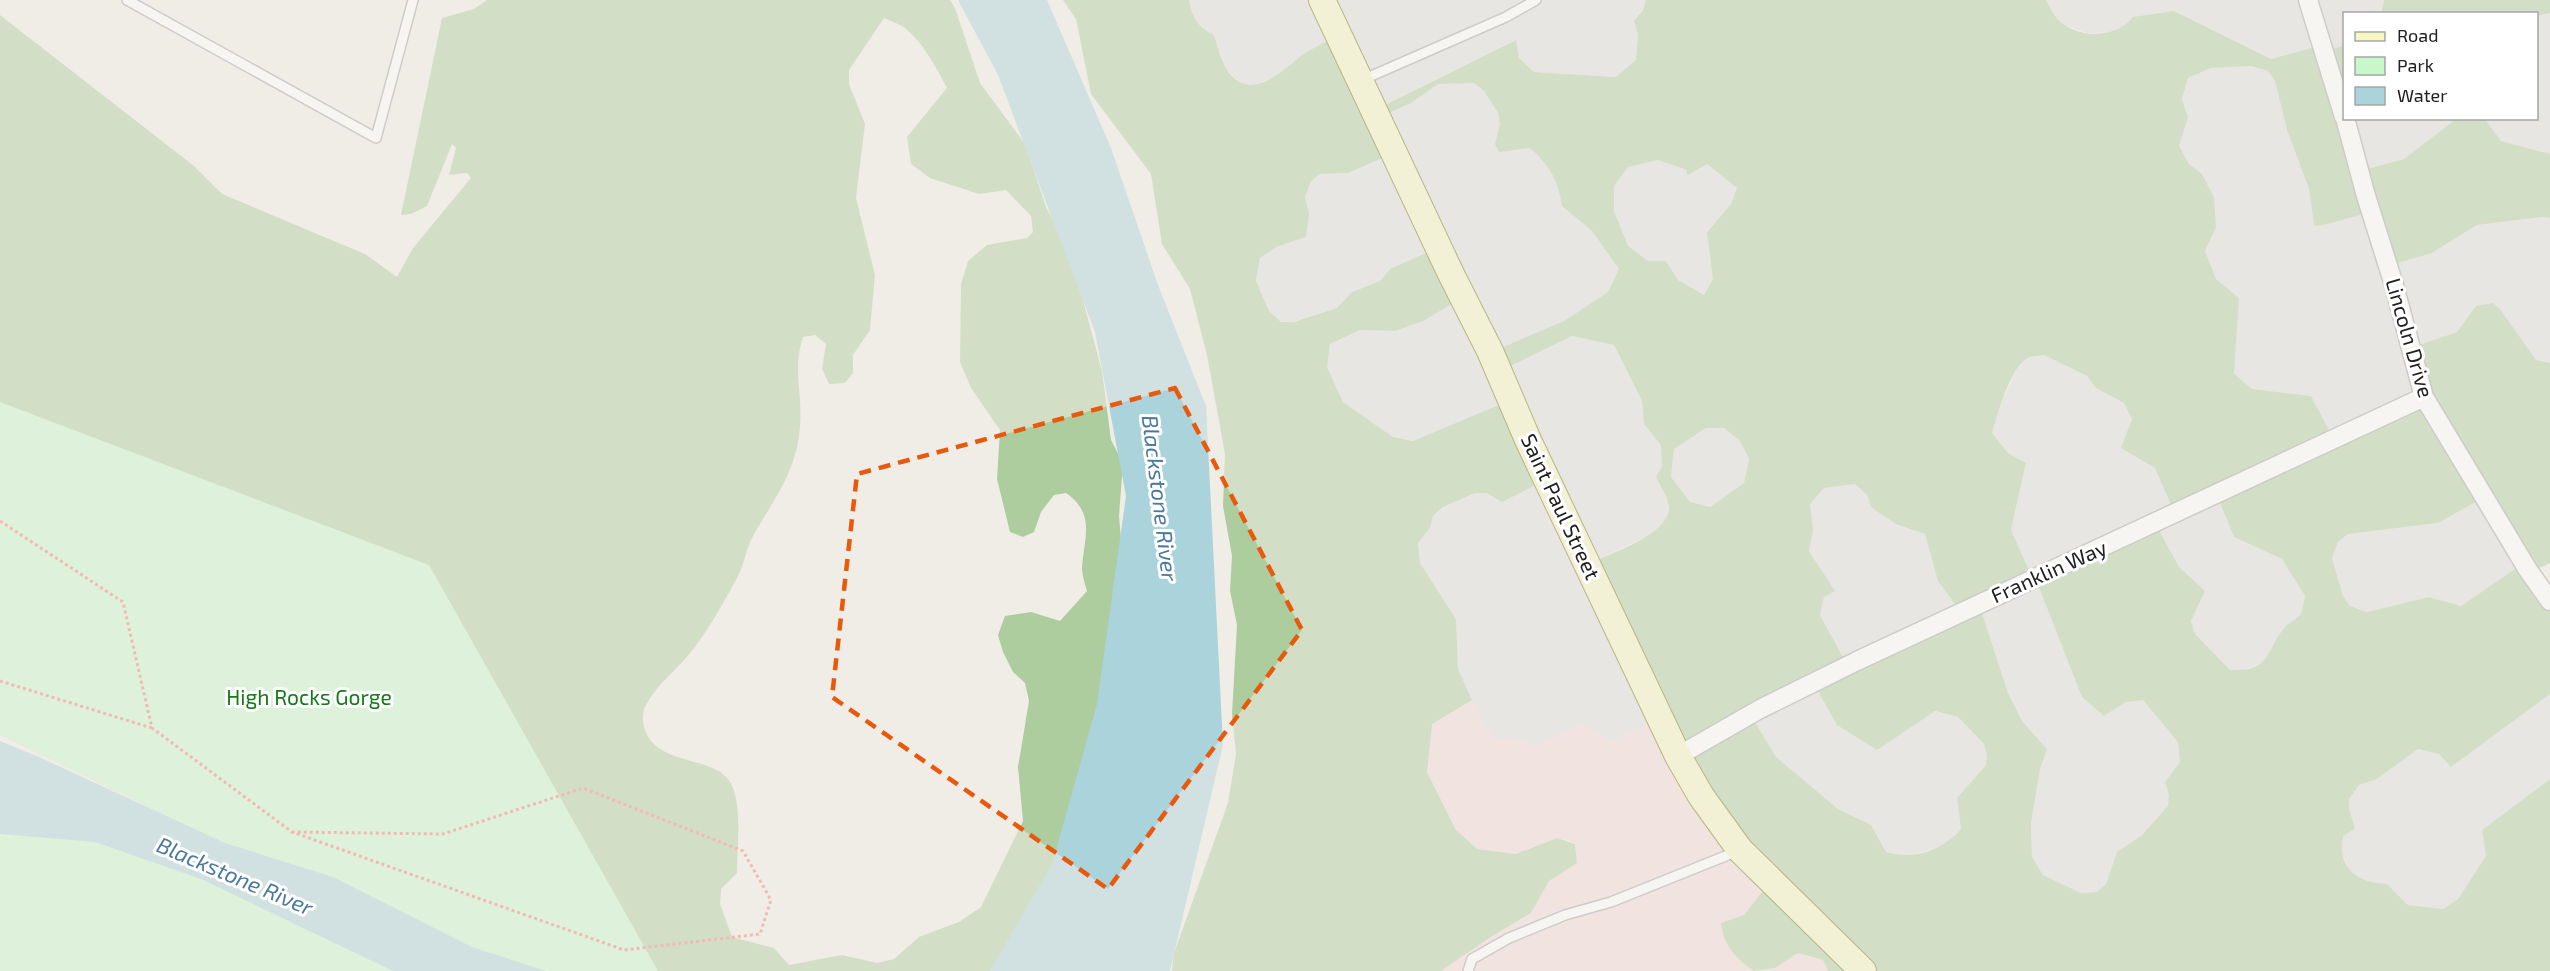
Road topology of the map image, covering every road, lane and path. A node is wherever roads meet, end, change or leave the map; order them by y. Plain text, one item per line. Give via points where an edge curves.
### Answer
1 (127, 0) edge
2 (413, 0) edge
3 (1322, 0) edge
4 (1536, 0) edge
5 (2308, 0) edge
6 (1360, 81) junction
7 (2343, 112) edge
8 (2346, 120) edge
9 (2424, 397) junction
10 (0, 520) edge
11 (2550, 602) edge
12 (0, 681) edge
13 (152, 728) junction
14 (1678, 756) junction
15 (292, 832) junction
16 (1740, 850) junction
17 (1468, 971) edge
18 (1863, 971) edge

1 - 2 lane via 376,138
3 - 6 main road, Saint Paul Street
4 - 6 lane
5 - 7 street, Lincoln Drive
6 - 14 main road, Saint Paul Street
8 - 9 street, Lincoln Drive
9 - 11 street, Lincoln Drive
9 - 14 street, Franklin Way via 1857,661
10 - 13 path via 123,602
12 - 13 path
13 - 15 path
14 - 16 main road, Saint Paul Street
15 - 15 path via 443,834 583,788 743,850 771,900 760,934 624,950
16 - 17 lane via 1509,938 1472,959
16 - 18 main road, Saint Paul Street

